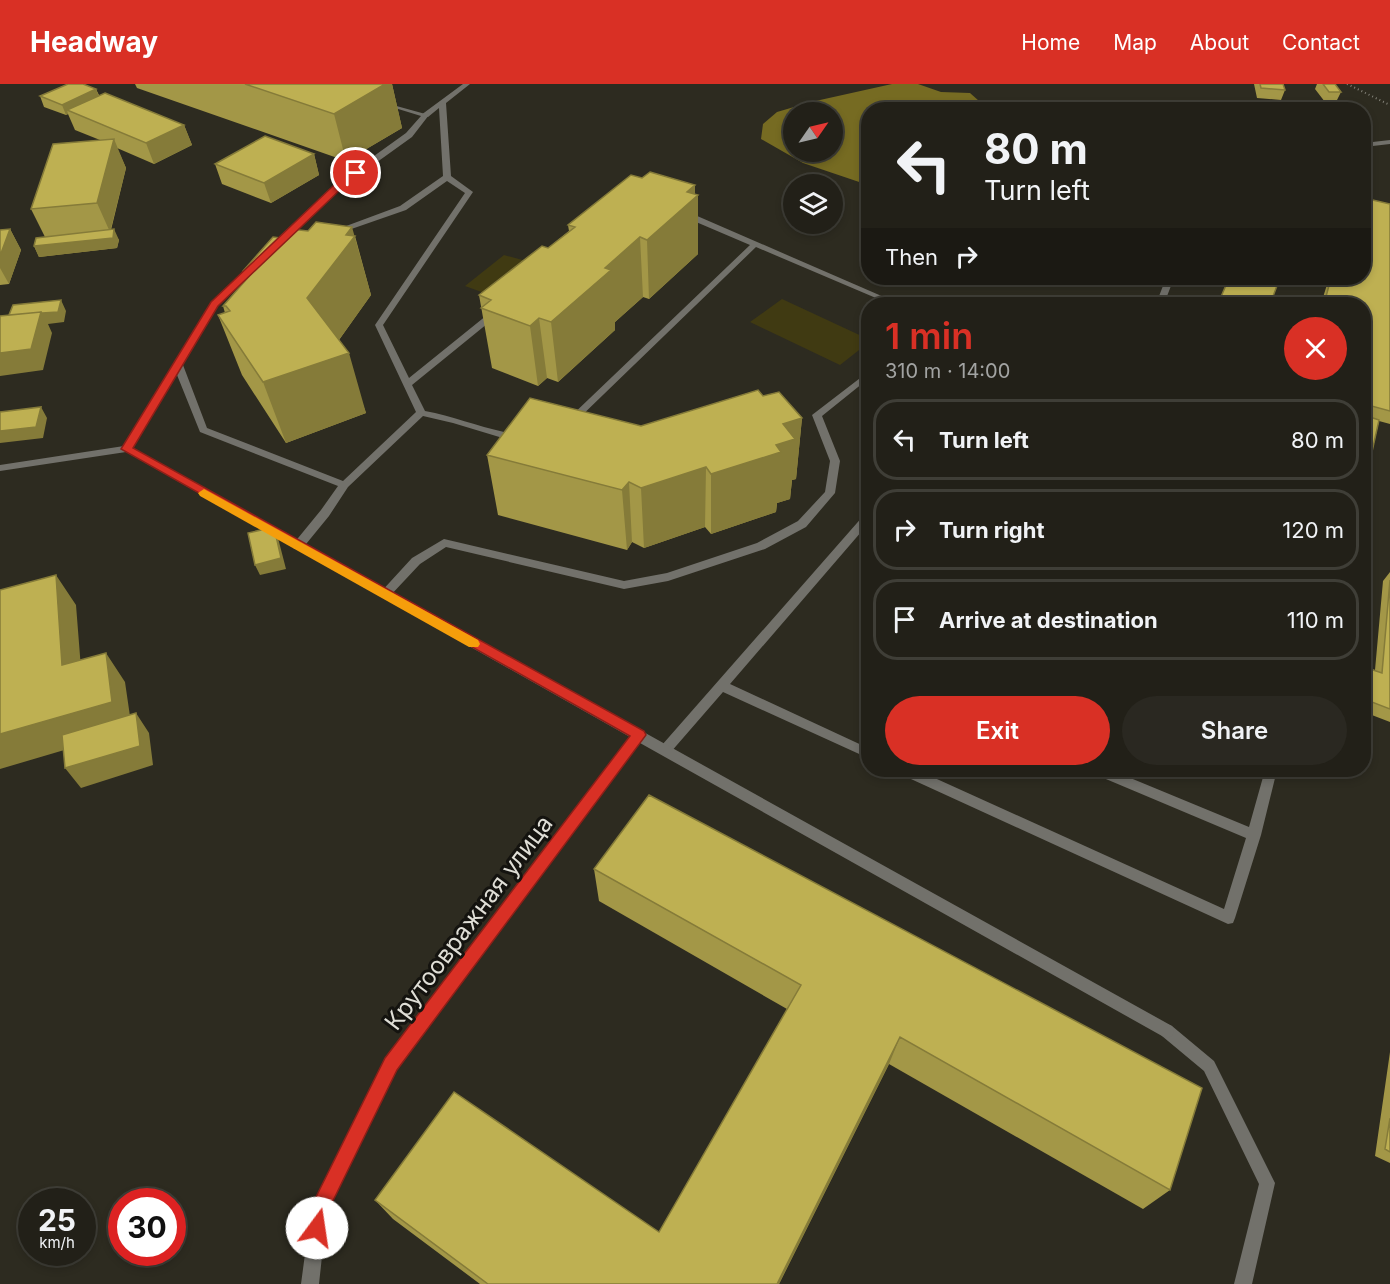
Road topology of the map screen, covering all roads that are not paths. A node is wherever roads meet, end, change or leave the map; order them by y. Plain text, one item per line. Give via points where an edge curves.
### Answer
1 (467, 84) edge
2 (379, 101) dead end
3 (442, 101) junction
4 (425, 115) junction
5 (1390, 142) edge
6 (1371, 144) edge
7 (447, 177) junction
8 (671, 208) edge
9 (329, 234) edge
10 (755, 244) junction
11 (273, 248) edge
12 (265, 256) edge
13 (880, 297) edge
14 (500, 308) edge
15 (178, 365) junction
16 (861, 381) edge
17 (408, 384) junction
18 (421, 413) junction
19 (562, 426) edge
20 (526, 436) edge
21 (127, 449) junction
22 (0, 468) edge
23 (344, 485) junction
24 (861, 526) edge
25 (298, 546) junction
26 (385, 594) junction
27 (722, 686) junction
28 (639, 735) junction
29 (666, 749) junction
30 (861, 750) edge
31 (920, 777) edge
32 (1116, 777) edge
33 (1269, 777) edge
34 (1254, 835) junction
35 (310, 1284) edge
36 (1243, 1284) edge

1 - 3 street
2 - 4 street
3 - 4 street
3 - 7 street
4 - 11 street via 409,135 338,186
5 - 6 street
7 - 9 street via 403,208
7 - 17 street via 469,192 379,325
8 - 10 street
10 - 13 street
10 - 19 street
12 - 15 street via 214,304
14 - 17 street
15 - 21 street
15 - 23 street via 203,430
16 - 26 street via 818,415 835,461 830,493 802,524 761,546 668,577 624,585 444,543 416,561
17 - 18 street
18 - 20 street via 506,436
18 - 23 street
21 - 22 street
21 - 25 street
23 - 25 street
24 - 27 street
25 - 26 street
26 - 28 street
27 - 29 street
27 - 30 street
28 - 29 street
28 - 35 street, Крутоовражная улица via 391,1064 319,1209
29 - 36 street via 1167,1031 1209,1066 1267,1183
31 - 34 street via 1228,918
32 - 34 street
33 - 34 street

